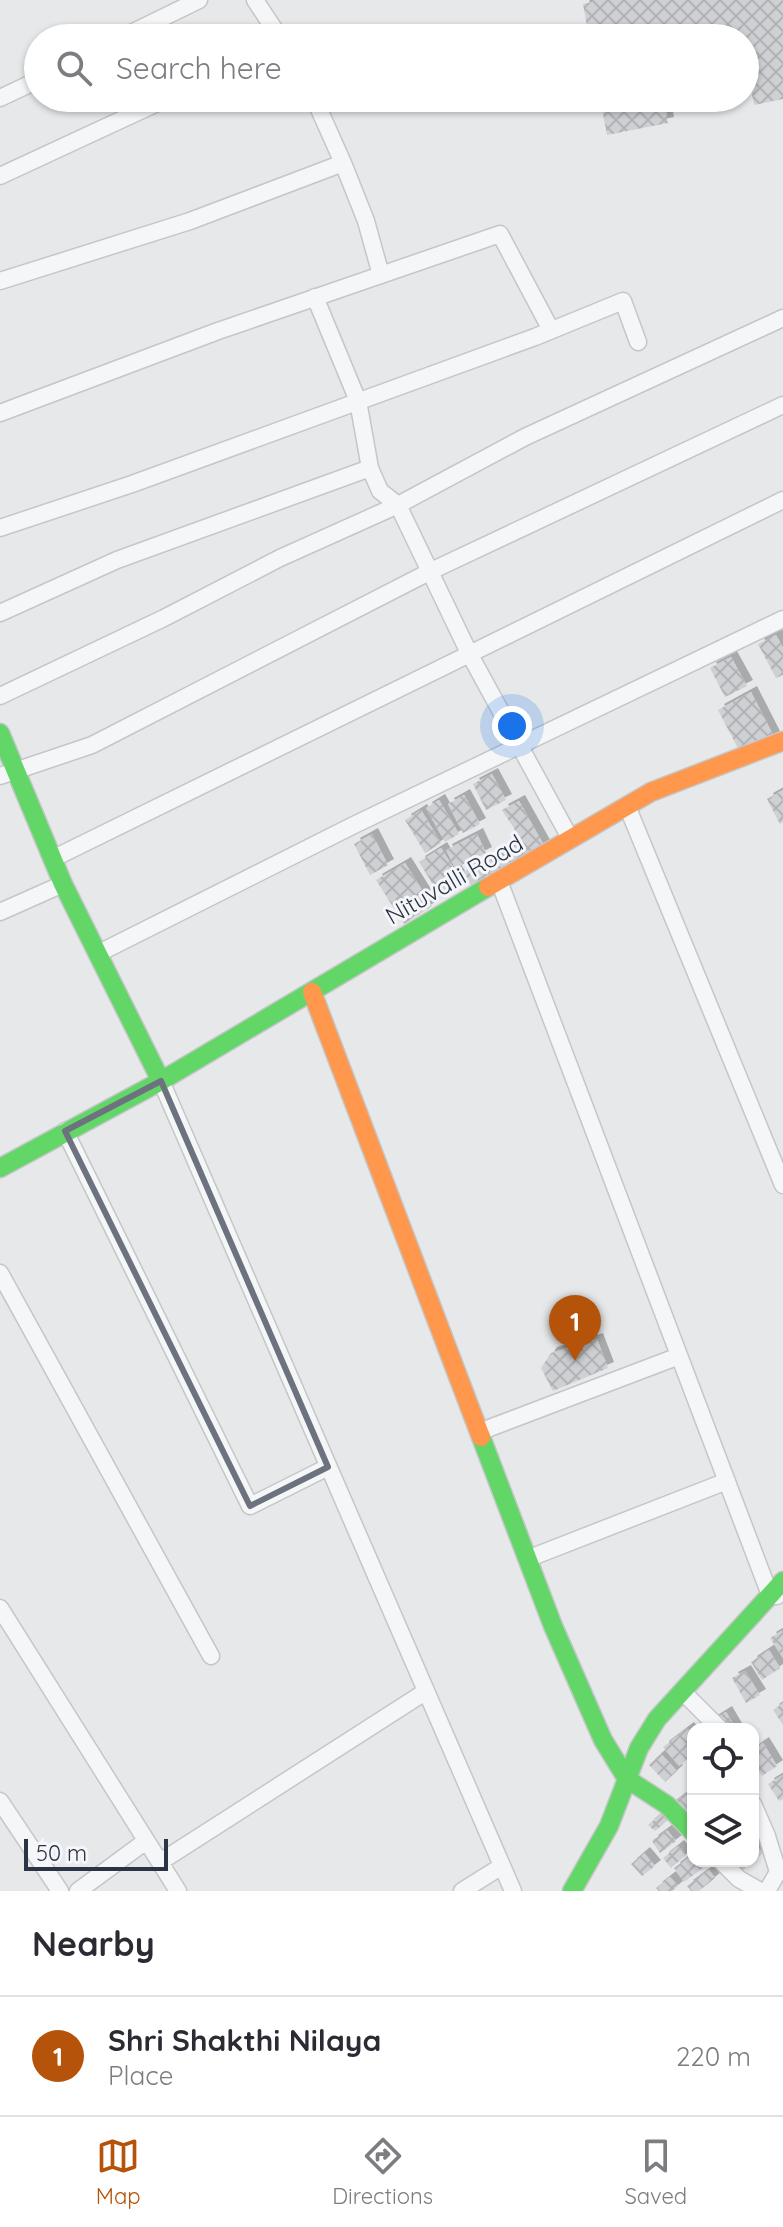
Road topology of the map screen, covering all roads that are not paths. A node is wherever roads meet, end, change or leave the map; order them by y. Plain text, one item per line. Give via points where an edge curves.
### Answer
1 (199, 0) edge
2 (255, 0) edge
3 (150, 24) edge
4 (271, 24) edge
5 (24, 87) edge
6 (0, 98) edge
7 (138, 112) edge
8 (320, 112) edge
9 (343, 163) junction
10 (0, 176) edge
11 (381, 275) junction
12 (0, 281) edge
13 (315, 297) junction
14 (783, 318) edge
15 (551, 330) junction
16 (638, 342) dead end
17 (358, 401) junction
18 (783, 405) edge
19 (0, 413) edge
20 (370, 468) junction
21 (783, 500) edge
22 (398, 505) junction
23 (0, 528) edge
24 (431, 571) junction
25 (0, 613) edge
26 (783, 619) edge
27 (470, 655) junction
28 (0, 696) edge
29 (0, 733) edge
30 (783, 741) edge
31 (520, 745) junction
32 (8, 773) edge
33 (627, 806) junction
34 (570, 838) junction
35 (52, 859) junction
36 (499, 881) junction
37 (63, 884) junction
38 (0, 912) edge
39 (99, 953) junction
40 (312, 992) junction
41 (161, 1081) junction
42 (65, 1131) junction
43 (0, 1168) edge
44 (783, 1185) edge
45 (0, 1273) edge
46 (679, 1356) junction
47 (479, 1432) junction
48 (328, 1467) junction
49 (727, 1481) junction
50 (527, 1559) junction
51 (779, 1591) edge
52 (0, 1608) edge
53 (211, 1656) dead end
54 (682, 1691) junction
55 (425, 1692) junction
56 (714, 1723) edge
57 (627, 1779) junction
58 (0, 1801) edge
59 (759, 1818) edge
60 (687, 1826) edge
61 (146, 1841) junction
62 (160, 1862) junction
63 (502, 1866) junction
64 (727, 1867) edge
65 (60, 1891) edge
66 (78, 1891) edge
67 (178, 1891) edge
68 (462, 1891) edge
69 (513, 1891) edge
70 (572, 1891) edge
71 (760, 1891) edge
72 (767, 1891) edge

1 - 3 street
2 - 4 street
5 - 6 street
7 - 10 street
8 - 9 street
9 - 11 street
9 - 12 street via 190,221
11 - 13 street
11 - 15 street via 500,234
13 - 17 street
13 - 19 street
14 - 22 street via 525,437
15 - 16 street via 623,301
15 - 17 street
17 - 20 street
17 - 23 street
18 - 24 street
20 - 22 street via 380,491
20 - 25 street via 117,560
21 - 27 street
22 - 24 street
22 - 28 street
24 - 27 street
24 - 32 street via 92,745
26 - 31 street
27 - 31 street
27 - 35 street
29 - 32 street
30 - 33 street, Nituvalli Road
31 - 34 street
31 - 39 street
32 - 35 street
33 - 34 street, Nituvalli Road
33 - 44 street
34 - 36 street, Nituvalli Road
35 - 37 street
36 - 40 street, Nituvalli Road
36 - 46 street
37 - 38 street
37 - 39 street
39 - 41 street
40 - 41 street, Nituvalli Road
40 - 47 street
41 - 42 street, Nituvalli Road
41 - 48 street
42 - 43 street, Nituvalli Road
42 - 48 street via 250,1506
45 - 53 street
46 - 47 street
46 - 49 street
47 - 50 street
48 - 55 street
49 - 50 street
49 - 51 street
50 - 57 street via 603,1740
51 - 54 street
52 - 61 street
54 - 56 street
54 - 57 street via 651,1728
55 - 62 street
55 - 63 street
57 - 60 street via 667,1805
57 - 70 street via 609,1826
58 - 65 street
59 - 72 street via 778,1872
61 - 62 street
61 - 66 street
62 - 67 street
63 - 68 street
63 - 69 street
64 - 71 street

